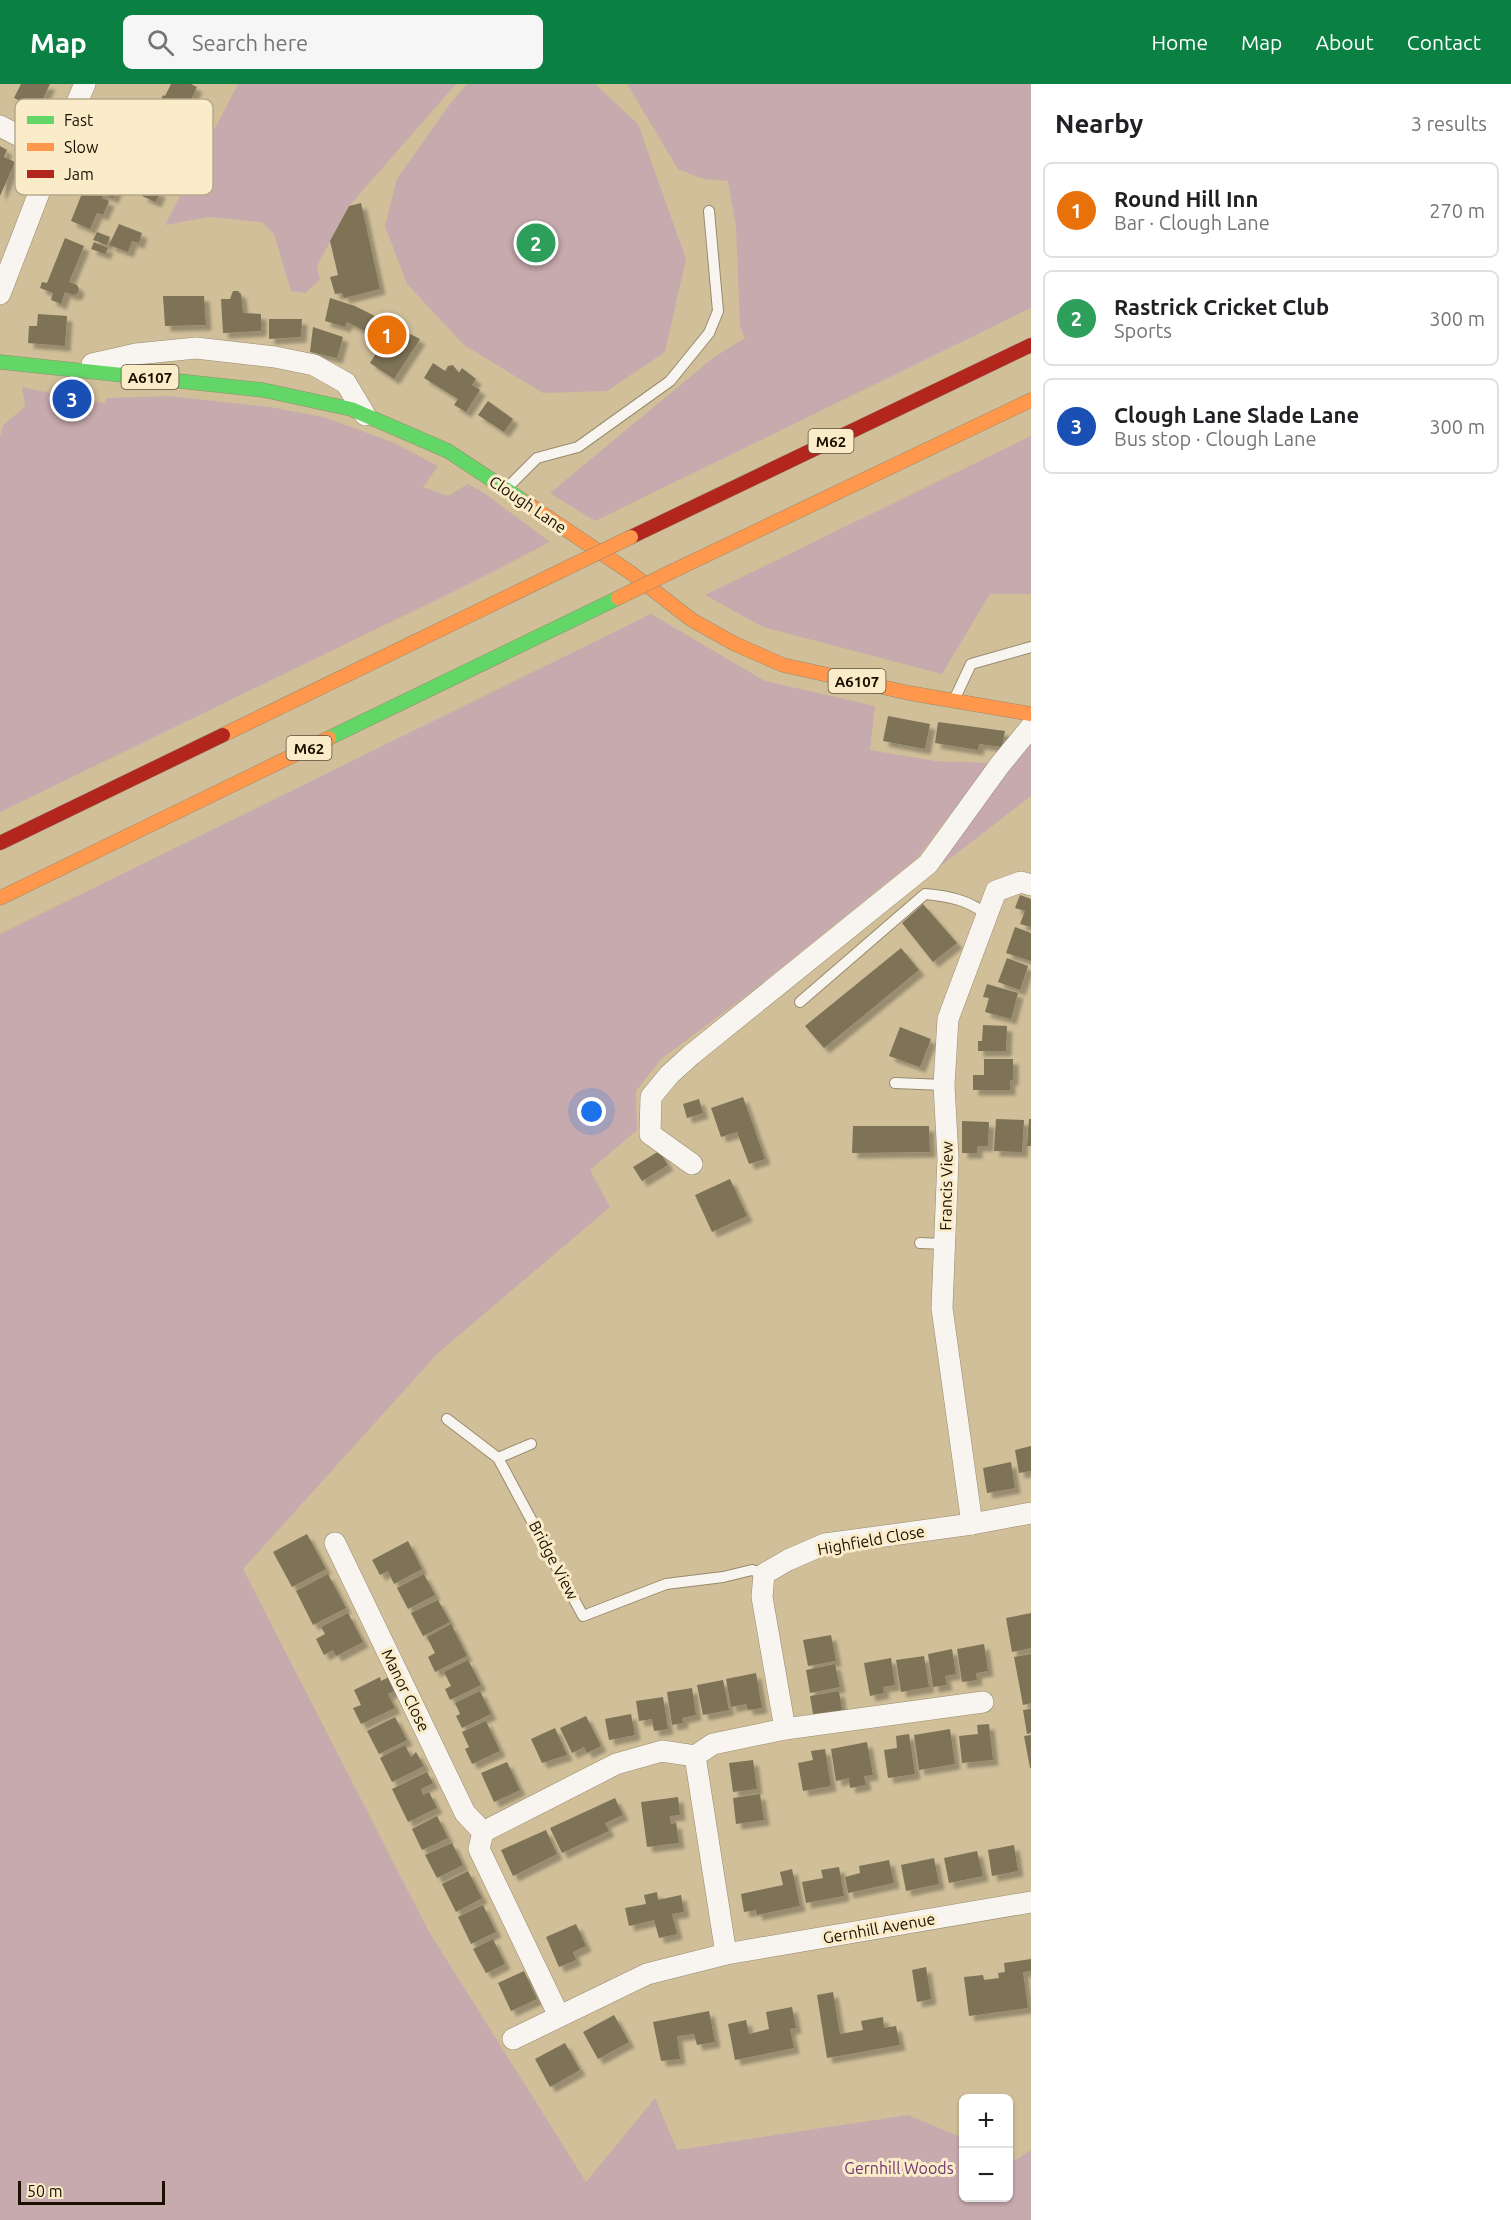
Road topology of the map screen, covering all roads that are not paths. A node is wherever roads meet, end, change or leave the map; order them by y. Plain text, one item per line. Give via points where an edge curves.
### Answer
1 (86, 84) edge
2 (79, 99) edge
3 (0, 126) edge
4 (15, 134) edge
5 (38, 195) edge
6 (709, 211) dead end
7 (0, 294) edge
8 (1031, 345) edge
9 (0, 362) edge
10 (70, 369) junction
11 (1031, 400) edge
12 (365, 415) junction
13 (506, 490) junction
14 (1031, 647) edge
15 (953, 701) junction
16 (1031, 714) edge
17 (1031, 727) edge
18 (0, 843) edge
19 (1031, 885) edge
20 (0, 898) edge
21 (987, 915) junction
22 (800, 1002) dead end
23 (895, 1083) dead end
24 (944, 1085) junction
25 (692, 1164) dead end
26 (920, 1243) dead end
27 (945, 1244) junction
28 (447, 1419) dead end
29 (531, 1444) dead end
30 (498, 1458) junction
31 (1031, 1513) edge
32 (972, 1524) junction
33 (336, 1543) dead end
34 (764, 1574) junction
35 (983, 1702) dead end
36 (785, 1729) junction
37 (695, 1756) junction
38 (483, 1832) junction
39 (1031, 1902) edge
40 (726, 1954) junction
41 (559, 2016) junction
42 (513, 2039) dead end

1 - 2 street
3 - 4 street
5 - 7 street
6 - 13 lane via 718,311 709,333 670,381 578,447 537,458
8 - 18 main road, M62, bridge
9 - 10 main road, Clough Lane / A6107
10 - 12 main road, Clough Lane / A6107 via 263,390
10 - 12 street via 136,354 196,348 275,357 314,365 346,383
11 - 20 main road, M62, bridge
12 - 13 main road, Clough Lane / A6107 via 448,451
13 - 15 main road, Clough Lane / A6107 via 631,573 692,620 735,644 783,665
14 - 15 lane via 971,664
15 - 16 main road, Clough Lane / A6107
17 - 25 street via 928,864 691,1055 651,1097 650,1134
19 - 21 street, Francis View via 1021,882 996,891
21 - 22 lane via 976,906 951,897 925,894
21 - 24 street, Francis View via 948,1019
23 - 24 lane
24 - 27 street, Francis View via 948,1158
26 - 27 lane
27 - 32 street, Francis View via 942,1308
28 - 30 lane, Bridge View
29 - 30 lane
30 - 34 lane, Bridge View via 583,1616 666,1584 752,1570
31 - 32 street, Highfield Close
32 - 34 street, Highfield Close via 825,1544
33 - 38 street, Manor Close via 465,1813
34 - 36 street via 762,1597
35 - 36 street
36 - 37 street via 713,1744
37 - 38 street via 662,1752 616,1764
37 - 40 street
38 - 41 street via 479,1849
39 - 40 street, Gernhill Avenue
40 - 41 street, Gernhill Avenue via 647,1974
41 - 42 street, Gernhill Avenue

